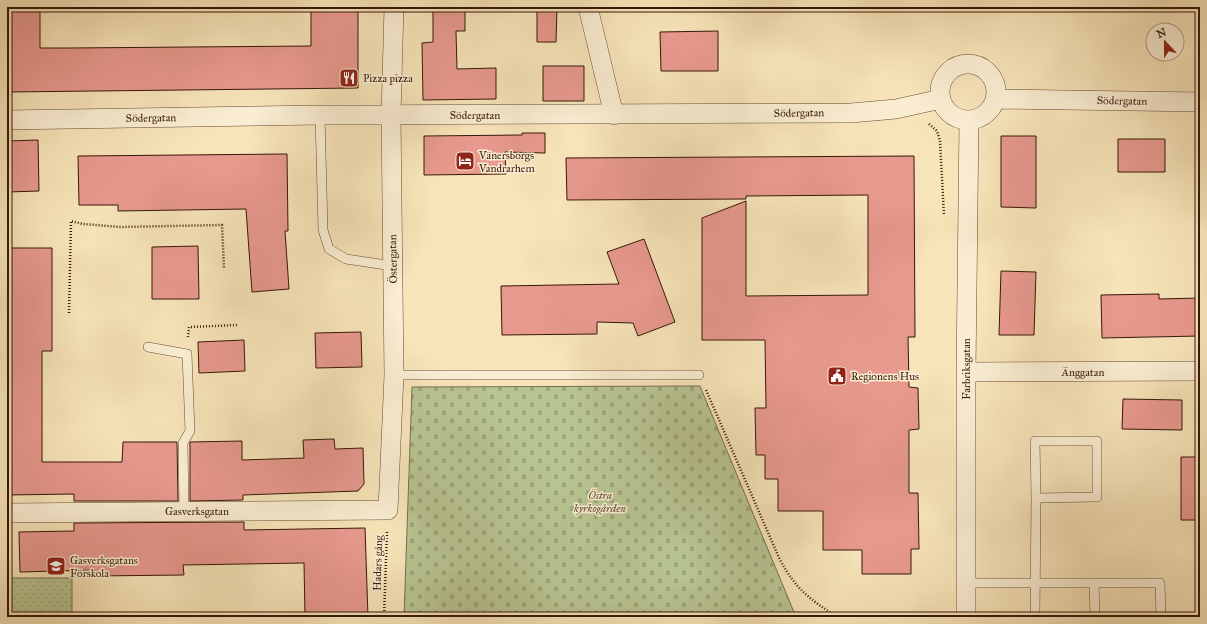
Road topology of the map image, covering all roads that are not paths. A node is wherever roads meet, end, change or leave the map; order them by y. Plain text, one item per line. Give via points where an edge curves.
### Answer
1 (394, 7) edge
2 (588, 7) edge
3 (941, 99) junction
4 (996, 99) junction
5 (1200, 102) edge
6 (320, 115) junction
7 (614, 115) junction
8 (391, 116) junction
9 (7, 120) edge
10 (969, 121) junction
11 (393, 266) junction
12 (148, 347) dead end
13 (1200, 371) edge
14 (966, 372) junction
15 (394, 375) junction
16 (699, 375) road end
17 (1036, 498) junction
18 (388, 510) joint
19 (184, 512) junction
20 (7, 513) edge
21 (1035, 582) junction
22 (965, 583) junction
23 (1094, 583) junction
24 (966, 617) edge
25 (1035, 617) edge
26 (1095, 617) edge
27 (1160, 617) edge

1 - 8 street, Östergatan
2 - 7 street
3 - 4 street via 942,84 946,75 954,68 968,64 981,67 991,75 996,86
3 - 7 street, Södergatan via 896,109 851,113
3 - 10 street via 947,110 956,118
4 - 5 street, Södergatan
4 - 10 street via 986,114
6 - 8 street, Södergatan
6 - 9 street, Södergatan
6 - 11 lane via 323,230 329,249 346,259
7 - 8 street, Södergatan
8 - 11 street, Östergatan
10 - 14 street, Farbriksgatan
11 - 15 street, Östergatan
12 - 19 lane via 187,354 190,431 183,443
13 - 14 street, Änggatan
14 - 22 street, Farbriksgatan
15 - 16 lane
15 - 18 street, Östergatan
17 - 17 lane via 1097,497 1097,441 1035,441
17 - 21 lane
18 - 19 street, Gasverksgatan
19 - 20 street, Gasverksgatan
21 - 22 lane
21 - 23 lane
21 - 25 lane
22 - 24 street, Farbriksgatan
23 - 26 lane
23 - 27 lane via 1160,583

